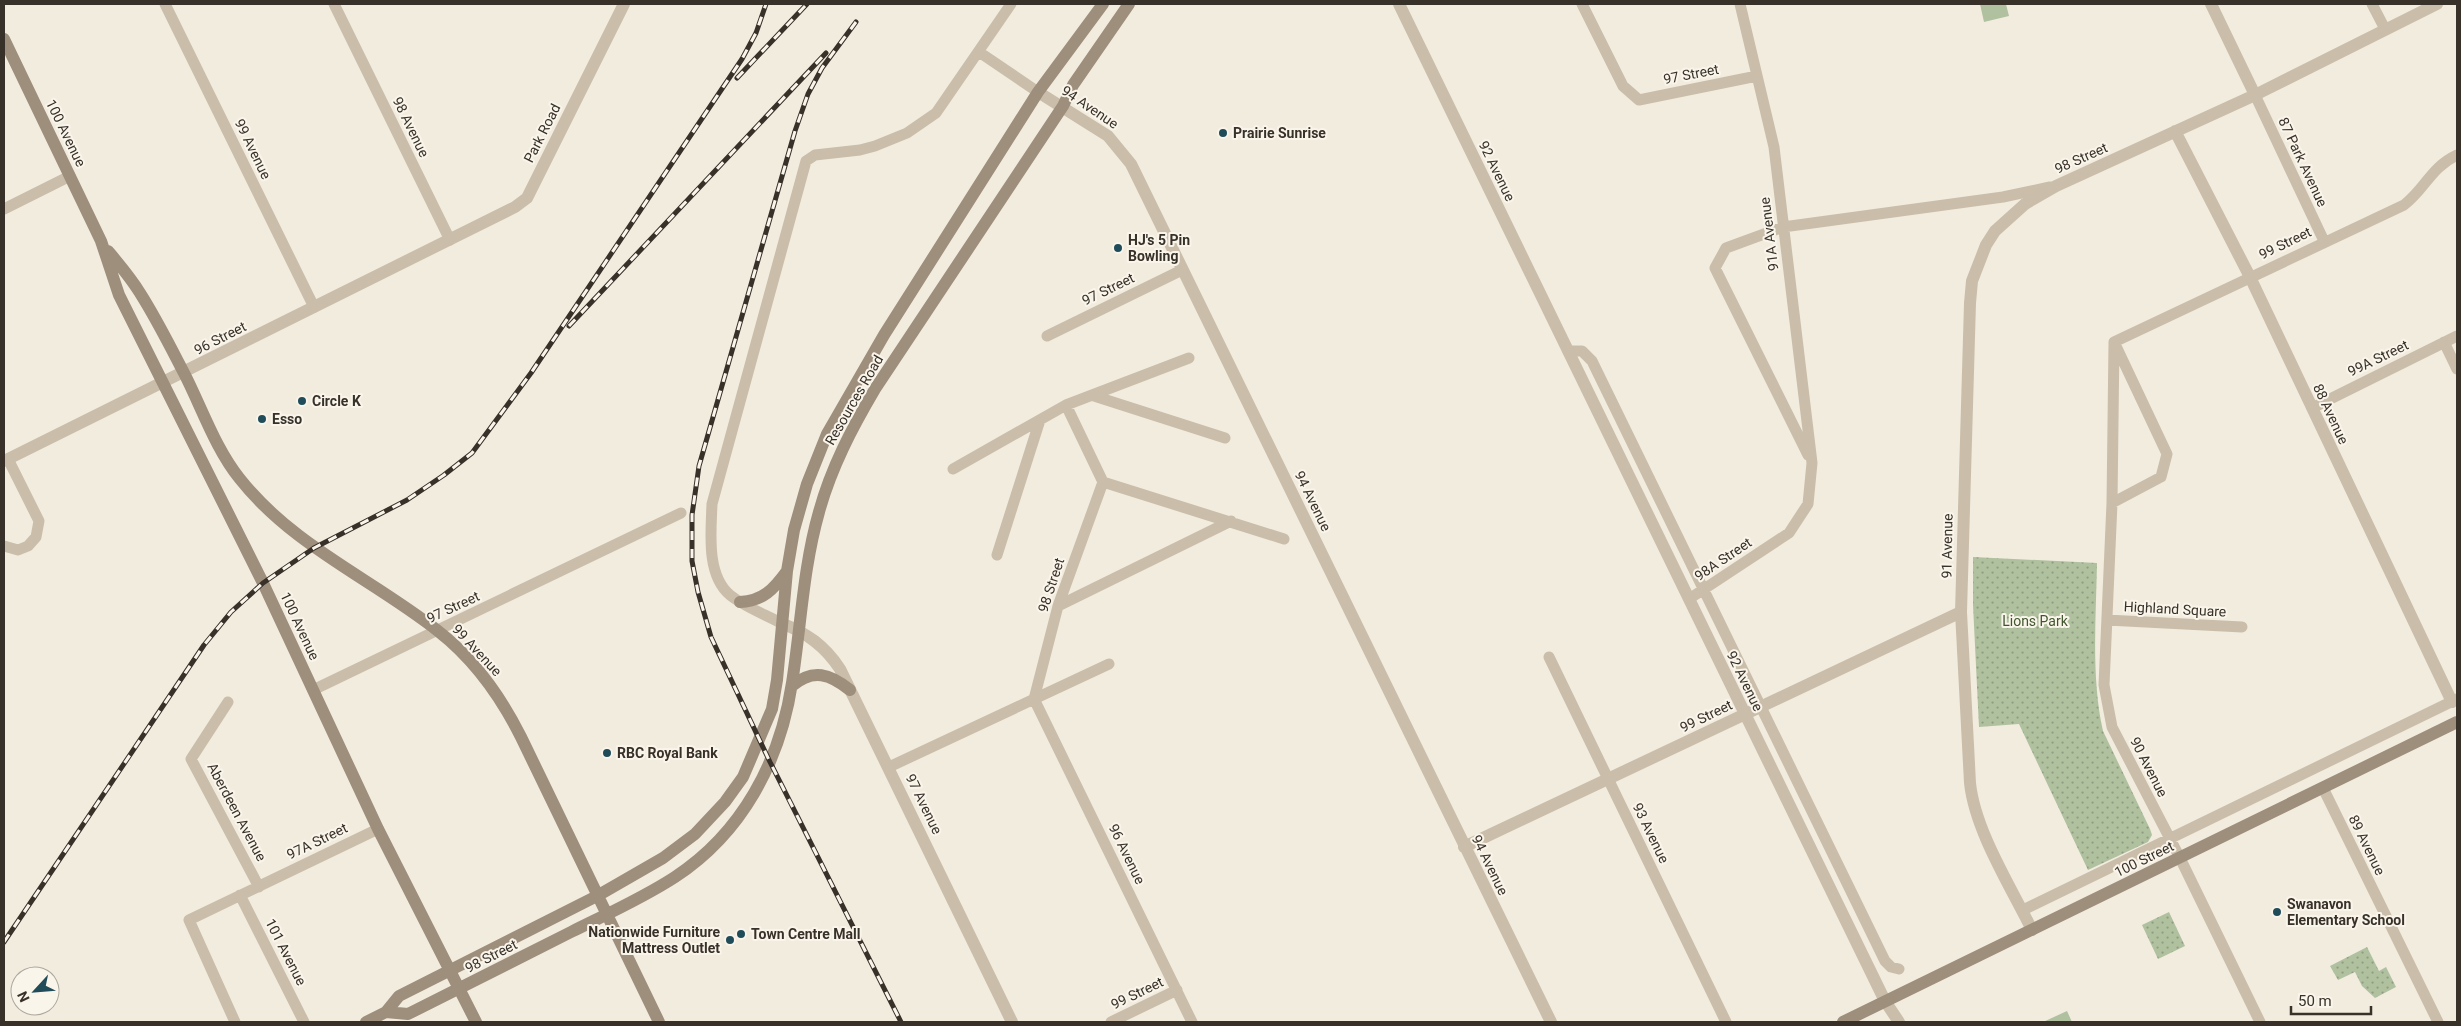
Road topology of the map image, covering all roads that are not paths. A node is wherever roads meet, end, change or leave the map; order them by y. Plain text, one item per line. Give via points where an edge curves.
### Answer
1 (165, 4) edge
2 (334, 4) edge
3 (341, 4) edge
4 (624, 4) edge
5 (1011, 4) edge
6 (1103, 4) edge
7 (1129, 4) edge
8 (1399, 4) edge
9 (1582, 4) edge
10 (1740, 4) edge
11 (2211, 4) edge
12 (2372, 4) edge
13 (2437, 4) edge
14 (346, 27) junction
15 (2385, 29) junction
16 (4, 39) edge
17 (979, 52) junction
18 (1757, 76) junction
19 (1038, 92) junction
20 (2255, 95) junction
21 (1063, 106) junction
22 (2175, 131) junction
23 (2457, 155) edge
24 (70, 176) junction
25 (2056, 186) junction
26 (4, 209) edge
27 (1784, 227) junction
28 (101, 240) junction
29 (450, 240) junction
30 (2324, 241) junction
31 (1182, 270) junction
32 (2250, 277) junction
33 (314, 307) junction
34 (1047, 336) dead end
35 (2457, 336) edge
36 (2114, 342) junction
37 (2444, 342) junction
38 (1568, 351) junction
39 (1189, 358) dead end
40 (2457, 369) edge
41 (184, 373) junction
42 (163, 384) junction
43 (1094, 396) junction
44 (1066, 404) junction
45 (2312, 408) junction
46 (1040, 420) junction
47 (1225, 438) dead end
48 (6, 460) edge
49 (1812, 463) junction
50 (953, 469) dead end
51 (1103, 482) junction
52 (2112, 503) junction
53 (681, 513) dead end
54 (1231, 521) junction
55 (1284, 539) dead end
56 (1773, 543) joint
57 (4, 546) edge
58 (997, 555) dead end
59 (787, 571) junction
60 (1704, 590) junction
61 (1689, 599) junction
62 (740, 602) junction
63 (1058, 606) junction
64 (1961, 612) junction
65 (2106, 620) junction
66 (781, 623) junction
67 (2242, 627) dead end
68 (800, 630) junction
69 (438, 631) junction
70 (1549, 657) dead end
71 (1109, 664) dead end
72 (792, 686) junction
73 (313, 690) junction
74 (850, 690) junction
75 (1034, 700) junction
76 (228, 702) dead end
77 (2456, 704) edge
78 (1761, 707) junction
79 (1745, 714) junction
80 (2457, 722) edge
81 (889, 767) junction
82 (1609, 779) junction
83 (2323, 788) junction
84 (378, 829) junction
85 (2170, 838) junction
86 (1464, 847) junction
87 (2180, 858) junction
88 (259, 887) junction
89 (240, 896) junction
90 (597, 896) junction
91 (2023, 910) junction
92 (606, 914) junction
93 (2032, 930) junction
94 (1899, 969) dead end
95 (450, 970) junction
96 (460, 989) junction
97 (1177, 990) junction
98 (1885, 1001) junction
99 (386, 1012) junction
100 (235, 1022) edge
101 (304, 1022) edge
102 (366, 1022) edge
103 (476, 1022) edge
104 (659, 1022) edge
105 (1012, 1022) edge
106 (1110, 1022) edge
107 (1192, 1022) edge
108 (1551, 1022) edge
109 (1726, 1022) edge
110 (1843, 1022) edge
111 (1899, 1022) edge
112 (2260, 1022) edge
113 (2438, 1022) edge

1 - 33 street, 99 Avenue
2 - 14 street, 98 Avenue
3 - 14 street, 98 Avenue
4 - 29 street, Park Road via 527,198
5 - 17 street
6 - 19 main road, Resources Road
7 - 21 main road, Resources Road
8 - 38 street, 92 Avenue
9 - 18 street, 97 Street via 1623,86 1639,100
10 - 18 street, 91A Avenue
11 - 20 street
12 - 15 street
13 - 15 street, 98 Street
14 - 29 street, 98 Avenue
15 - 20 street, 98 Street
16 - 24 main road, 100 Avenue
17 - 19 street, 94 Avenue
17 - 62 street via 943,106 922,124 875,146 815,155 806,161 712,504 714,566 725,590
18 - 27 street, 91A Avenue via 1774,147
19 - 21 street, 94 Avenue
19 - 59 main road, Resources Road via 837,414 807,484
20 - 22 street, 98 Street
20 - 30 street, 87 Park Avenue
21 - 31 street, 94 Avenue via 1108,136 1121,150 1131,164
21 - 68 main road, Resources Road via 875,389 848,437 819,512 809,557
22 - 25 street, 98 Street
22 - 32 street, 88 Avenue
23 - 30 street, 99 Street via 2436,167 2404,205
24 - 26 street
24 - 28 main road, 100 Avenue
25 - 27 street, 98 Street via 2003,197
25 - 64 street, 91 Avenue via 2026,204 1995,231 1976,264 1972,281
27 - 49 street, 91A Avenue
27 - 49 street, 98 Street via 1726,248 1715,268
28 - 41 main road, 100 Avenue via 140,292
28 - 42 main road, 100 Avenue via 119,295
29 - 33 street, 96 Street
30 - 32 street, 99 Street
31 - 34 street, 97 Street
31 - 86 street, 94 Avenue
32 - 36 street, 99 Street
32 - 45 street, 88 Avenue
33 - 41 street, 96 Street
35 - 37 street, 99A Street
36 - 52 street, 90 Avenue
36 - 52 street via 2167,454 2161,477
37 - 40 street
37 - 45 street, 99A Street
38 - 60 street, 92 Avenue via 1582,351 1592,361
38 - 61 street, 92 Avenue
39 - 43 street
41 - 42 street, 96 Street
41 - 69 main road, 99 Avenue via 220,448 240,479 263,505 314,548
42 - 48 street, 96 Street
42 - 73 main road, 100 Avenue
43 - 44 street
43 - 47 street
44 - 46 street
44 - 51 street
45 - 77 street, 88 Avenue
46 - 50 street
46 - 58 street
48 - 57 street via 39,521 38,530 28,546 18,550
49 - 56 street, 91A Avenue via 1808,504 1789,532
51 - 54 street
51 - 63 street, 98 Street
52 - 65 street, 90 Avenue
53 - 69 street, 97 Street
54 - 55 street
54 - 63 street
56 - 60 street, 98A Street
59 - 62 main road via 775,588 763,597
59 - 66 main road, Resources Road
60 - 61 street, 98A Street
60 - 78 street, 92 Avenue
61 - 79 street, 92 Avenue
62 - 66 street
63 - 75 street, 98 Street
64 - 78 street, 99 Street
64 - 91 street, 91 Avenue via 1971,794 1983,830
65 - 67 street, Highland Square
65 - 85 street, 90 Avenue via 2104,685 2112,727
66 - 68 street, 97 Avenue
66 - 90 main road, Resources Road via 772,709 743,776 725,802 695,834 663,858
68 - 72 main road, Resources Road
68 - 74 street, 97 Avenue via 828,652
69 - 73 street, 97 Street
69 - 90 main road, 99 Avenue via 473,664 511,716
70 - 82 street, 93 Avenue
71 - 75 street
72 - 74 main road via 804,677 816,674 834,678
72 - 92 main road, Resources Road via 770,762 757,790 735,822 691,866
73 - 84 main road, 100 Avenue
74 - 81 street, 97 Avenue
75 - 81 street
75 - 97 street, 96 Avenue
76 - 88 street, Aberdeen Avenue via 191,758
77 - 85 street, 100 Street
78 - 79 street, 99 Street
78 - 94 street, 92 Avenue via 1885,961
79 - 82 street, 99 Street
79 - 98 street, 92 Avenue
80 - 83 main road, 100 Street
81 - 105 street, 97 Avenue
82 - 86 street, 99 Street
82 - 109 street, 93 Avenue
83 - 87 main road, 100 Street
83 - 113 street, 89 Avenue
84 - 88 street, 97A Street
84 - 95 main road, 100 Avenue
85 - 87 street, 90 Avenue
85 - 91 street, 100 Street
86 - 108 street, 94 Avenue
87 - 93 main road, 100 Street
87 - 112 street, 90 Avenue
88 - 89 street, 97A Street
89 - 100 street, 97A Street via 189,920
89 - 101 street, 101 Avenue
90 - 92 main road, 99 Avenue
90 - 95 main road, 98 Street
91 - 93 street, 91 Avenue
92 - 96 main road, 98 Street
92 - 104 main road, 99 Avenue
93 - 98 main road, 100 Street
95 - 96 main road, 100 Avenue
95 - 99 main road, 98 Street via 399,996
96 - 99 main road, 98 Street via 408,1014
96 - 103 main road, 100 Avenue
97 - 106 street, 99 Street
97 - 107 street, 96 Avenue
98 - 110 main road, 100 Street
98 - 111 street, 92 Avenue
99 - 102 main road, 98 Street

